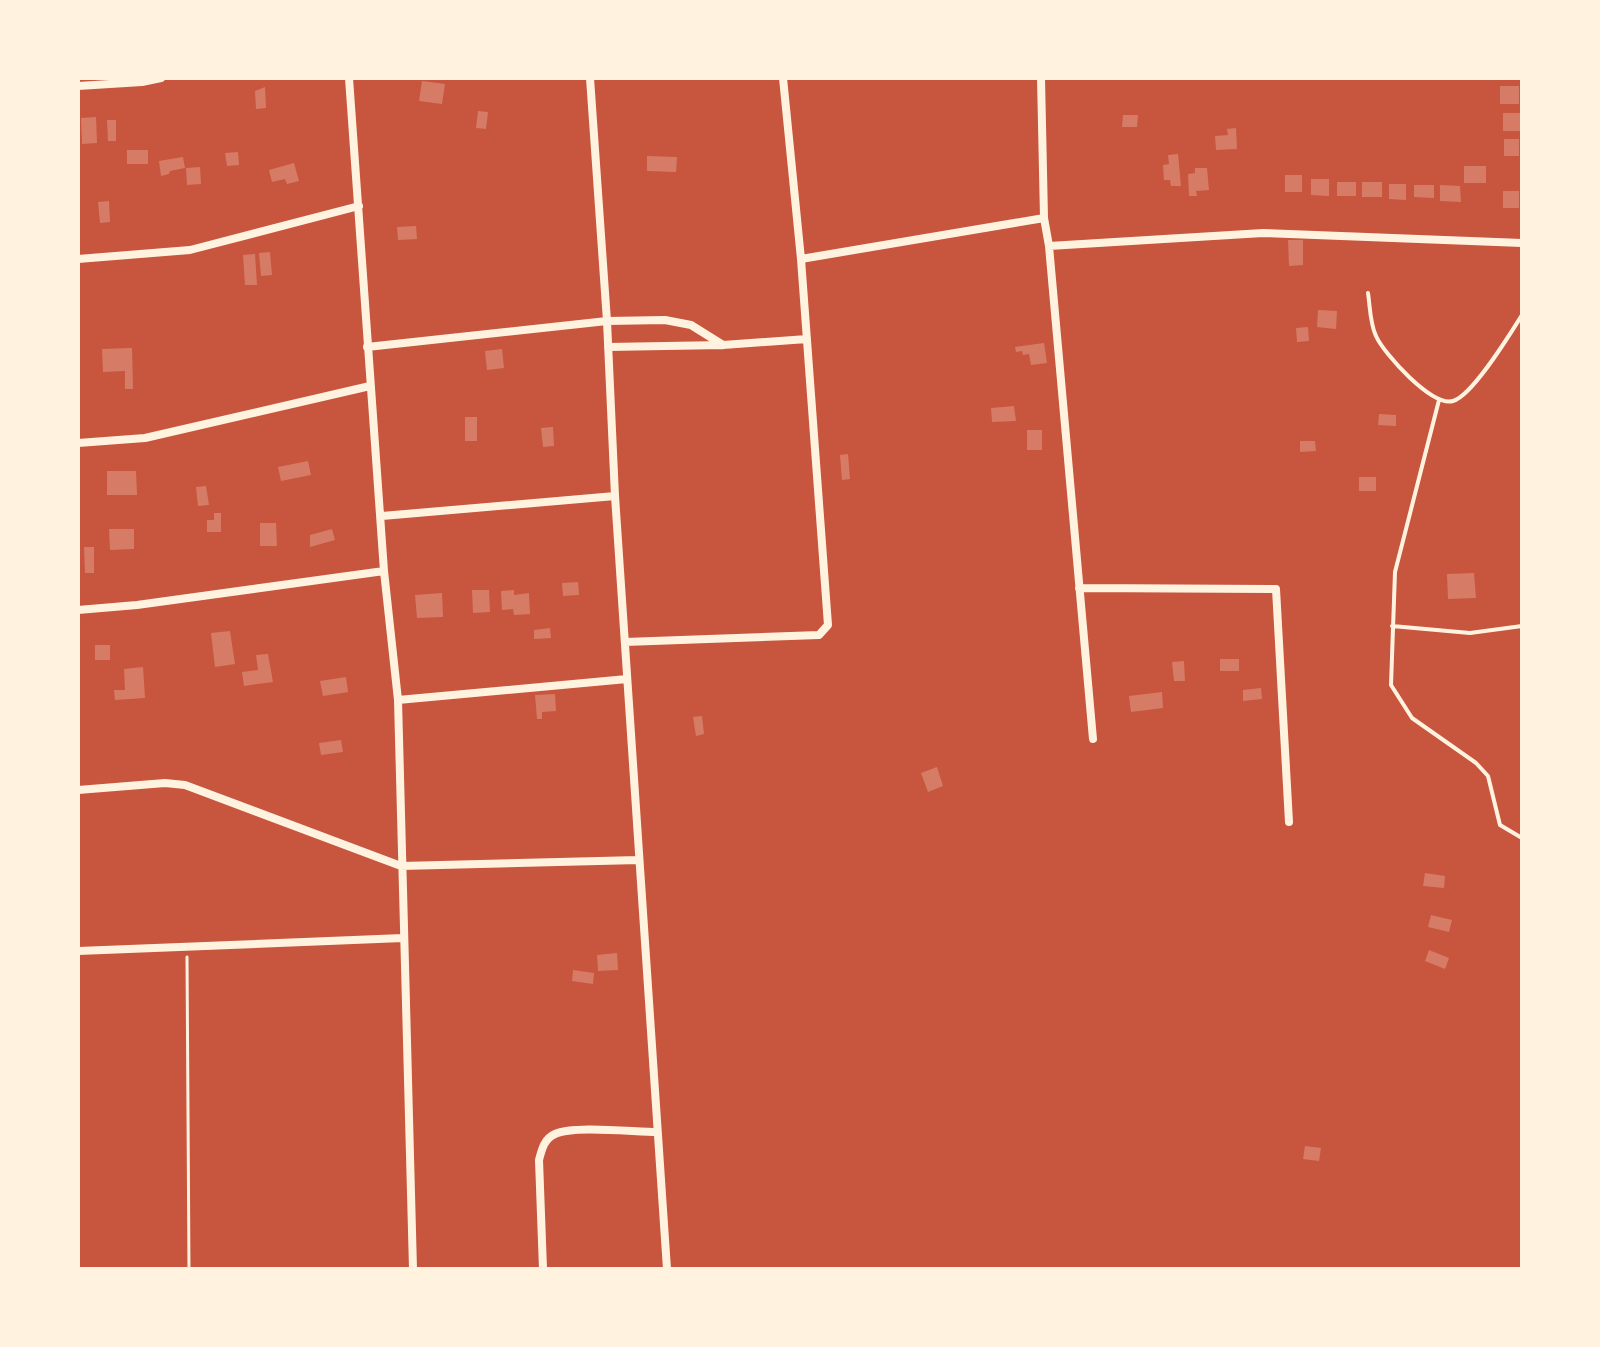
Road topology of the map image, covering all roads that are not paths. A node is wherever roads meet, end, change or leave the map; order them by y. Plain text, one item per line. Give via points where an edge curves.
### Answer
1 (161, 78) edge
2 (349, 78) edge
3 (590, 78) edge
4 (783, 78) edge
5 (1041, 78) edge
6 (78, 86) edge
7 (359, 206) junction
8 (1044, 218) junction
9 (1522, 243) edge
10 (1049, 246) junction
11 (78, 259) edge
12 (801, 259) junction
13 (1368, 293) dead end
14 (1522, 315) edge
15 (607, 321) junction
16 (807, 339) junction
17 (723, 345) junction
18 (367, 347) junction
19 (608, 347) junction
20 (370, 386) junction
21 (1439, 400) junction
22 (78, 443) edge
23 (615, 496) junction
24 (382, 516) junction
25 (384, 571) junction
26 (1079, 588) junction
27 (78, 610) edge
28 (1392, 626) junction
29 (1522, 626) edge
30 (625, 642) junction
31 (627, 679) junction
32 (398, 700) junction
33 (1093, 739) dead end
34 (78, 790) edge
35 (1289, 822) dead end
36 (1522, 838) edge
37 (639, 860) junction
38 (401, 866) junction
39 (403, 938) junction
40 (78, 951) edge
41 (657, 1132) junction
42 (413, 1269) edge
43 (543, 1269) edge
44 (667, 1269) edge

1 - 6 street
2 - 7 street
3 - 15 street
4 - 12 street
5 - 8 street
7 - 11 street via 190,250
7 - 18 street
8 - 10 street
8 - 12 street
9 - 10 street via 1263,233
10 - 26 street
12 - 16 street
13 - 21 lane via 1374,333 1388,356
14 - 21 lane via 1499,354 1462,395
15 - 17 street via 691,325
15 - 18 street
15 - 19 street
16 - 17 street
16 - 30 street via 828,625 819,635
17 - 19 street
18 - 20 street
19 - 23 street
20 - 22 street via 145,438
20 - 24 street
21 - 28 lane via 1395,572
23 - 24 street
23 - 30 street
24 - 25 street
25 - 27 street
25 - 32 street
26 - 33 street
26 - 35 street via 1276,589
28 - 29 lane via 1470,633
28 - 36 lane via 1391,685 1412,718 1488,776 1500,825
30 - 31 street
31 - 32 street
31 - 37 street
32 - 38 street
34 - 38 street via 185,785
37 - 38 street
37 - 41 street
38 - 39 street
39 - 40 street
39 - 42 street
41 - 43 street via 570,1131 554,1134 543,1144
41 - 44 street

